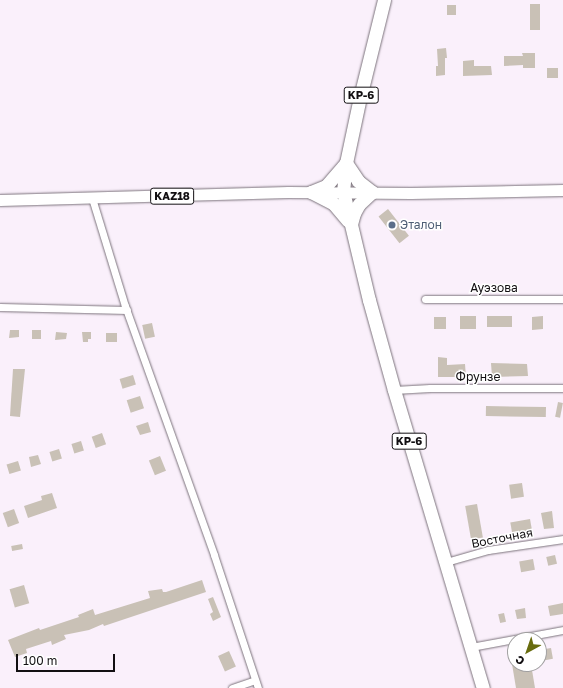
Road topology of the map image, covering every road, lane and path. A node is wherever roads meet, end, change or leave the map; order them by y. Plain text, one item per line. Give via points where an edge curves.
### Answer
1 (384, 0) edge
2 (346, 163) junction
3 (563, 190) edge
4 (343, 191) junction
5 (311, 192) junction
6 (372, 192) junction
7 (92, 198) junction
8 (0, 200) edge
9 (351, 224) junction
10 (425, 299) dead end
11 (563, 299) edge
12 (0, 307) edge
13 (127, 310) junction
14 (563, 388) edge
15 (394, 390) junction
16 (563, 539) edge
17 (446, 562) junction
18 (563, 630) edge
19 (471, 647) junction
20 (256, 680) junction
21 (232, 688) edge
22 (258, 688) edge
23 (483, 688) edge

1 - 2 highway, KP-6
2 - 4 highway, KP-6
2 - 5 highway via 326,186
2 - 6 highway via 358,181
3 - 6 main road, KAZ18
4 - 5 main road, KAZ18
4 - 6 main road, KAZ18
4 - 9 highway, KP-6
5 - 7 main road, KAZ18
5 - 9 highway via 332,202
6 - 9 highway via 359,204
7 - 8 main road, KAZ18
7 - 13 street
9 - 15 highway, KP-6
10 - 11 street, Ауэзова
12 - 13 street
13 - 20 street
14 - 15 street, Фрунзе
15 - 17 highway, KP-6
16 - 17 street, Восточная via 488,550
17 - 19 highway, KP-6
18 - 19 street
19 - 23 highway, KP-6
20 - 21 street
20 - 22 street

